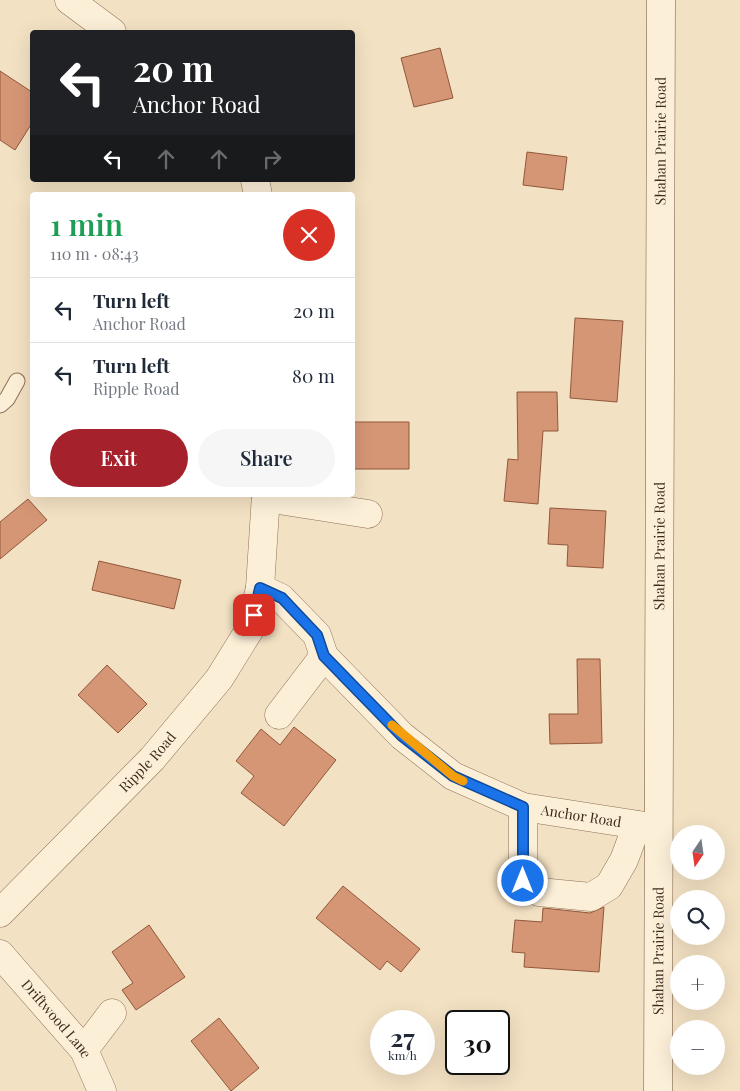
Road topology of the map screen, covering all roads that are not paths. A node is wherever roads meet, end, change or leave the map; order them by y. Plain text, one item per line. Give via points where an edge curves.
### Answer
1 (68, 0) edge
2 (662, 0) edge
3 (109, 30) edge
4 (17, 381) dead end
5 (0, 405) edge
6 (266, 497) edge
7 (272, 497) edge
8 (368, 514) dead end
9 (260, 588) junction
10 (324, 656) junction
11 (279, 715) dead end
12 (523, 807) junction
13 (647, 827) junction
14 (0, 913) edge
15 (0, 954) edge
16 (112, 1013) dead end
17 (84, 1050) junction
18 (101, 1090) edge
19 (658, 1091) edge

1 - 3 street
2 - 13 street, Shahan Prairie Road
4 - 5 lane
6 - 9 street, Ripple Road
7 - 8 street
9 - 10 street, Anchor Road via 282,598 317,635
9 - 14 street, Ripple Road via 250,629 219,679 152,759
10 - 11 street
10 - 12 street, Anchor Road via 402,736 453,776
12 - 13 street, Anchor Road
12 - 13 street via 523,881 539,892 591,897 610,886
13 - 19 street, Shahan Prairie Road
15 - 17 street, Driftwood Lane
16 - 17 street
17 - 18 street, Driftwood Lane

